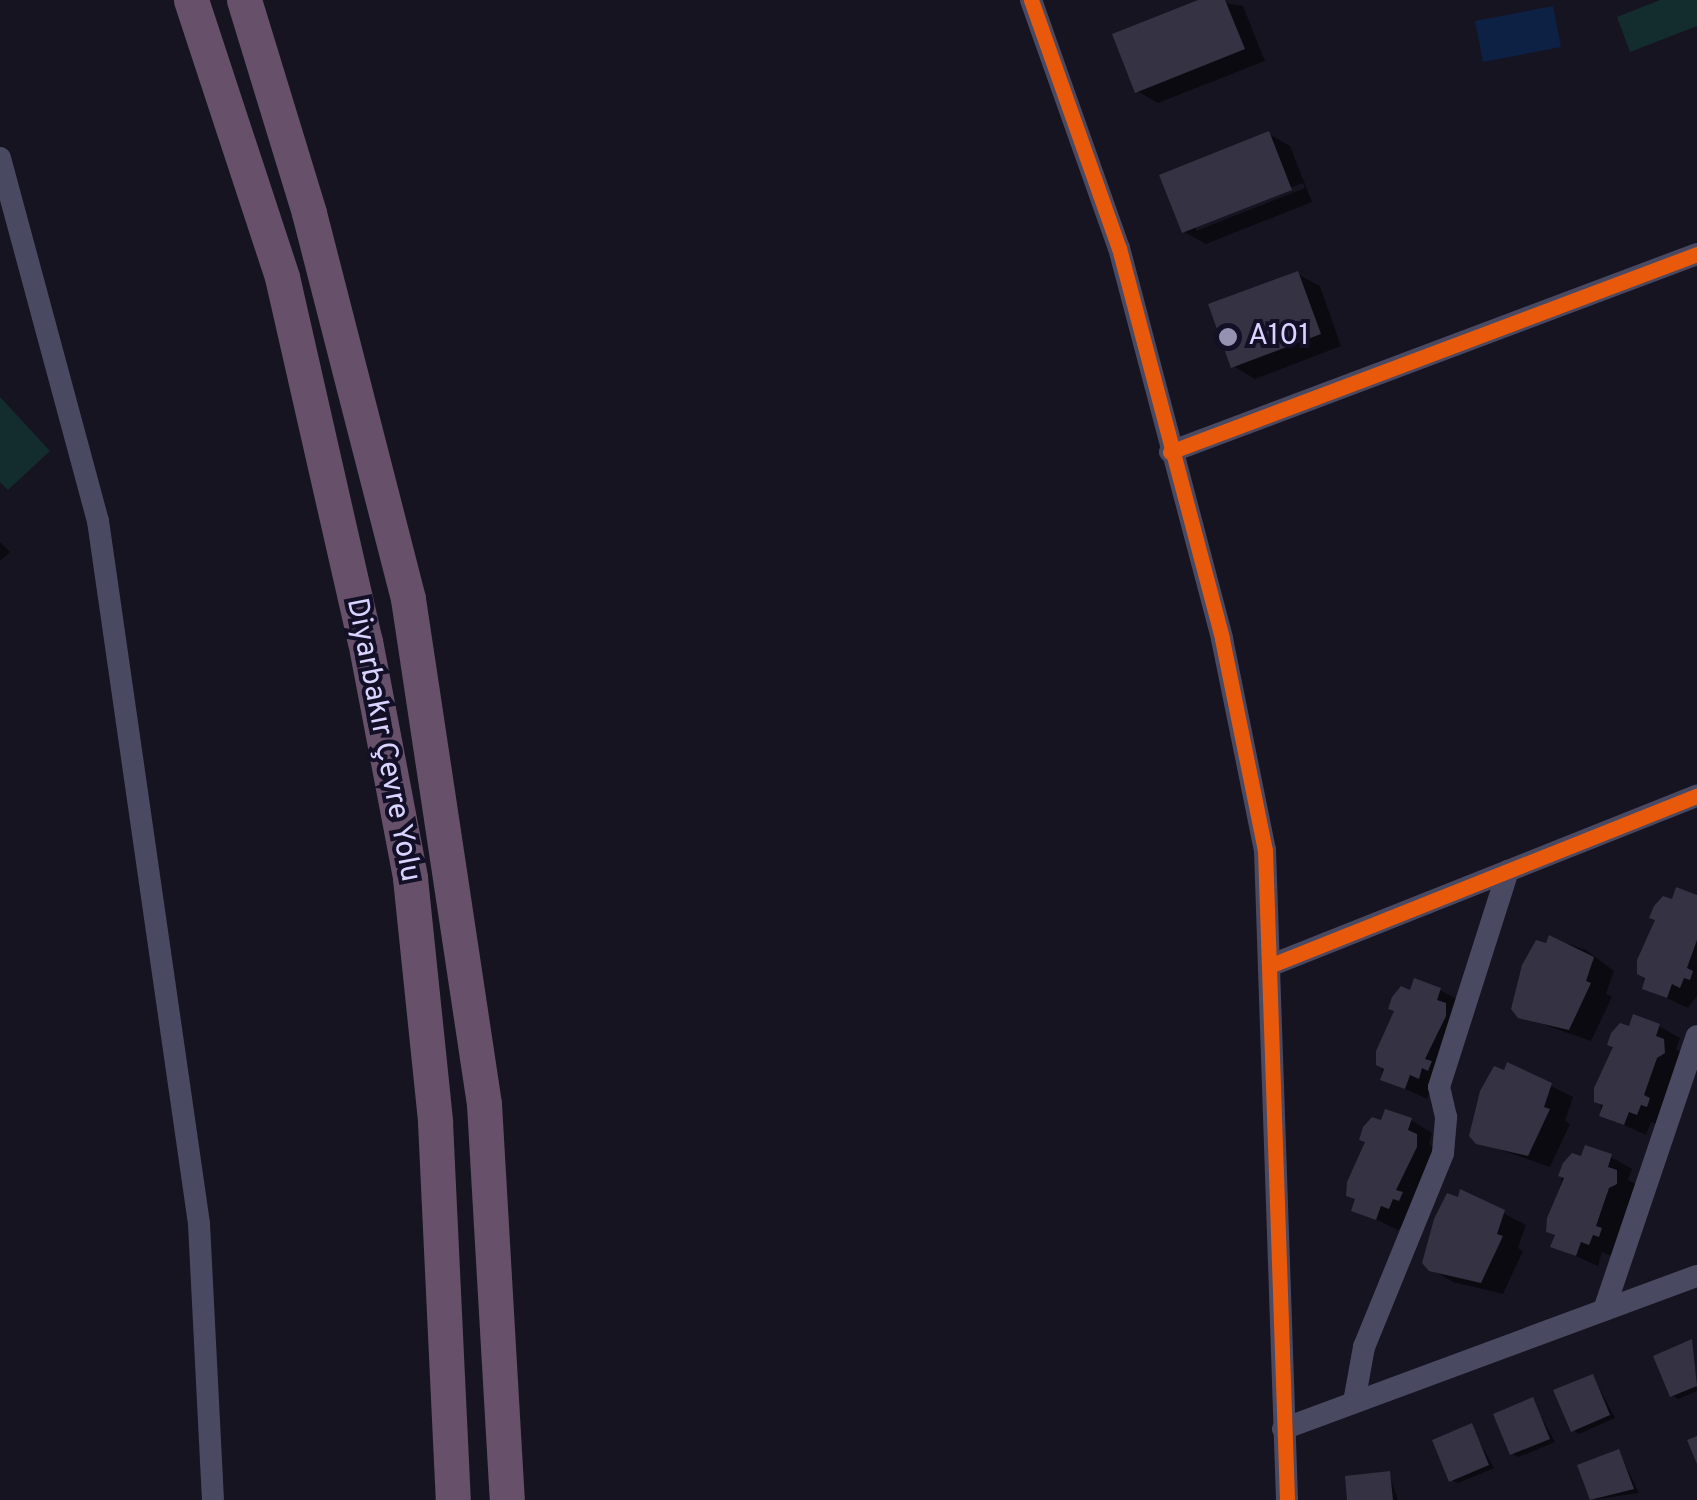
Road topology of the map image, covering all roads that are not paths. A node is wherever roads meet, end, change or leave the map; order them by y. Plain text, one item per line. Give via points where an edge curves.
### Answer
1 (191, 0) edge
2 (244, 0) edge
3 (1032, 0) edge
4 (0, 158) edge
5 (1697, 254) edge
6 (1170, 452) junction
7 (1697, 796) edge
8 (1508, 871) junction
9 (1269, 966) junction
10 (1697, 1036) edge
11 (1697, 1276) edge
12 (1604, 1310) junction
13 (1354, 1402) junction
14 (1283, 1429) junction
15 (212, 1500) edge
16 (453, 1500) edge
17 (507, 1500) edge
18 (1287, 1500) edge

1 - 16 highway, Diyarbakır Çevre Yolu via 282,277 365,641 410,878 435,1122
2 - 17 highway, Diyarbakır Çevre Yolu via 309,213 408,599 484,1104
3 - 6 street via 1119,248
4 - 15 street via 98,521 198,1224
5 - 6 street
6 - 9 street via 1222,639 1265,850
7 - 8 street
8 - 9 street
8 - 13 street via 1440,1087 1443,1153 1364,1347
9 - 14 street
10 - 12 street
11 - 12 street
12 - 13 street
13 - 14 street
14 - 18 street

